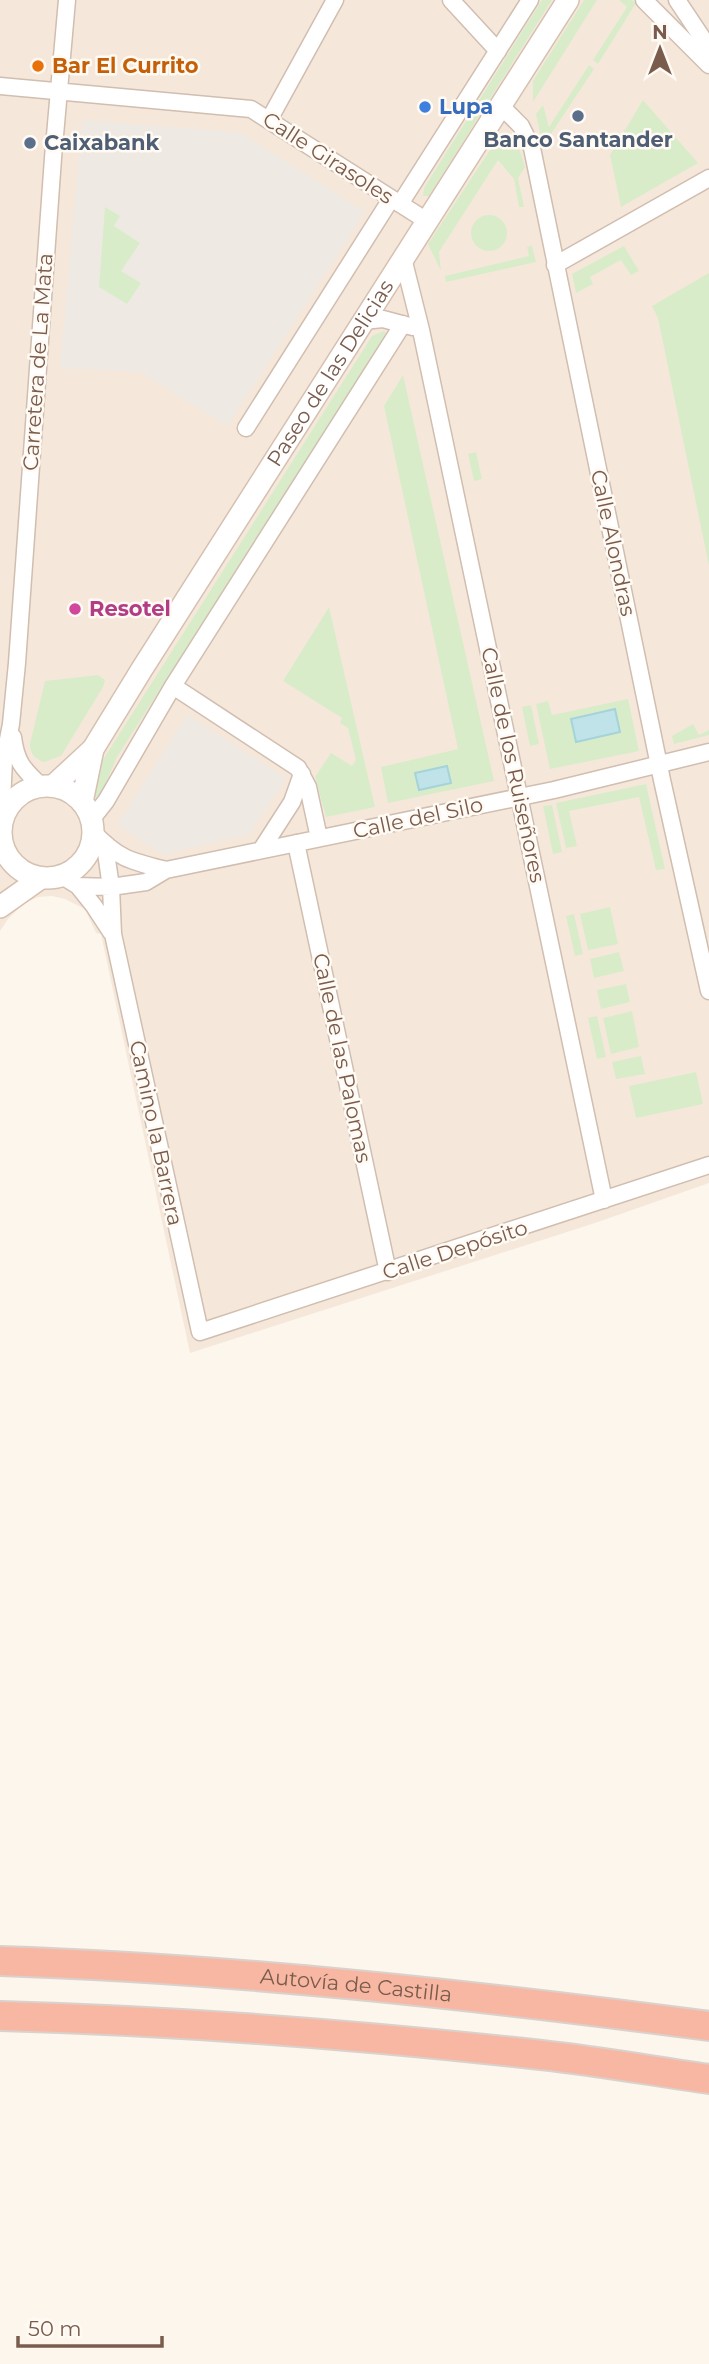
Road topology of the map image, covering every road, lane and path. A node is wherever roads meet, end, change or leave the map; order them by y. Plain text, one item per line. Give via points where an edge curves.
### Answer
1 (67, 0) edge
2 (335, 0) edge
3 (451, 0) edge
4 (530, 0) edge
5 (568, 0) edge
6 (644, 0) edge
7 (677, 0) edge
8 (709, 48) edge
9 (498, 51) junction
10 (709, 65) edge
11 (0, 86) edge
12 (59, 92) junction
13 (500, 105) junction
14 (269, 120) junction
15 (709, 178) edge
16 (395, 201) junction
17 (427, 221) junction
18 (403, 258) junction
19 (555, 265) junction
20 (363, 321) junction
21 (403, 324) junction
22 (421, 330) junction
23 (246, 428) dead end
24 (173, 686) junction
25 (11, 724) junction
26 (93, 749) junction
27 (709, 752) edge
28 (660, 766) junction
29 (302, 774) junction
30 (47, 786) junction
31 (519, 796) junction
32 (1, 823) edge
33 (93, 825) junction
34 (319, 838) junction
35 (296, 843) junction
36 (4, 849) junction
37 (261, 850) junction
38 (166, 870) junction
39 (0, 877) edge
40 (60, 880) junction
41 (111, 887) junction
42 (0, 906) edge
43 (113, 934) junction
44 (709, 991) edge
45 (709, 1165) edge
46 (604, 1200) junction
47 (388, 1272) junction
48 (200, 1332) joint
49 (0, 1961) edge
50 (0, 2015) edge
51 (709, 2026) edge
52 (709, 2079) edge

1 - 12 street, Carretera de La Mata
2 - 14 street
3 - 9 street
4 - 9 street, Paseo de las Delicias
5 - 13 main road, Paseo de las Delicias
6 - 10 street
7 - 8 street
9 - 16 street, Paseo de las Delicias
11 - 12 street, Calle Girasoles
12 - 14 street, Calle Girasoles via 238,106
12 - 25 street, Carretera de La Mata
13 - 17 main road, Paseo de las Delicias
13 - 19 street, Calle Alondras via 521,126 532,149
14 - 16 street, Calle Girasoles
15 - 19 street
16 - 17 street, Calle Girasoles
16 - 23 street, Paseo de las Delicias
17 - 18 main road, Paseo de las Delicias
18 - 20 main road, Paseo de las Delicias
18 - 22 street, Calle de los Ruiseñores
19 - 28 street, Calle Alondras
20 - 21 street
20 - 26 main road, Paseo de las Delicias
21 - 22 street
21 - 24 street, Paseo de las Delicias
22 - 31 street, Calle de los Ruiseñores
24 - 29 street
24 - 33 street, Paseo de las Delicias
25 - 30 street, Carretera de La Mata via 15,756 25,771
25 - 32 street, Carretera de La Mata
26 - 30 main road, Paseo de las Delicias
26 - 33 main road, Paseo de las Delicias
27 - 28 street, Calle del Silo
28 - 31 street, Calle del Silo
28 - 44 street, Calle Alondras
29 - 34 street
29 - 37 street via 292,802
30 - 32 main road via 15,798
30 - 33 main road via 69,792
31 - 34 street, Calle del Silo
31 - 46 street, Calle de los Ruiseñores
32 - 36 main road
33 - 38 street, Calle del Silo via 130,861
33 - 40 main road via 85,859
33 - 41 street, Camino la Barrera
34 - 35 street, Calle del Silo
35 - 37 street, Calle del Silo
35 - 47 street, Calle de las Palomas
36 - 39 main road
36 - 40 main road via 25,873
37 - 38 street, Calle del Silo
38 - 41 street, Calle del Silo via 146,882
40 - 41 street, Calle del Silo
40 - 42 main road
40 - 43 street, Camino la Barrera via 94,905
41 - 43 street, Camino la Barrera
43 - 48 street, Camino la Barrera
45 - 46 street, Calle Depósito
46 - 47 street, Calle Depósito
47 - 48 street, Calle Depósito
49 - 51 highway, Autovía de Castilla via 287,1977
50 - 52 highway via 260,2029 542,2055

